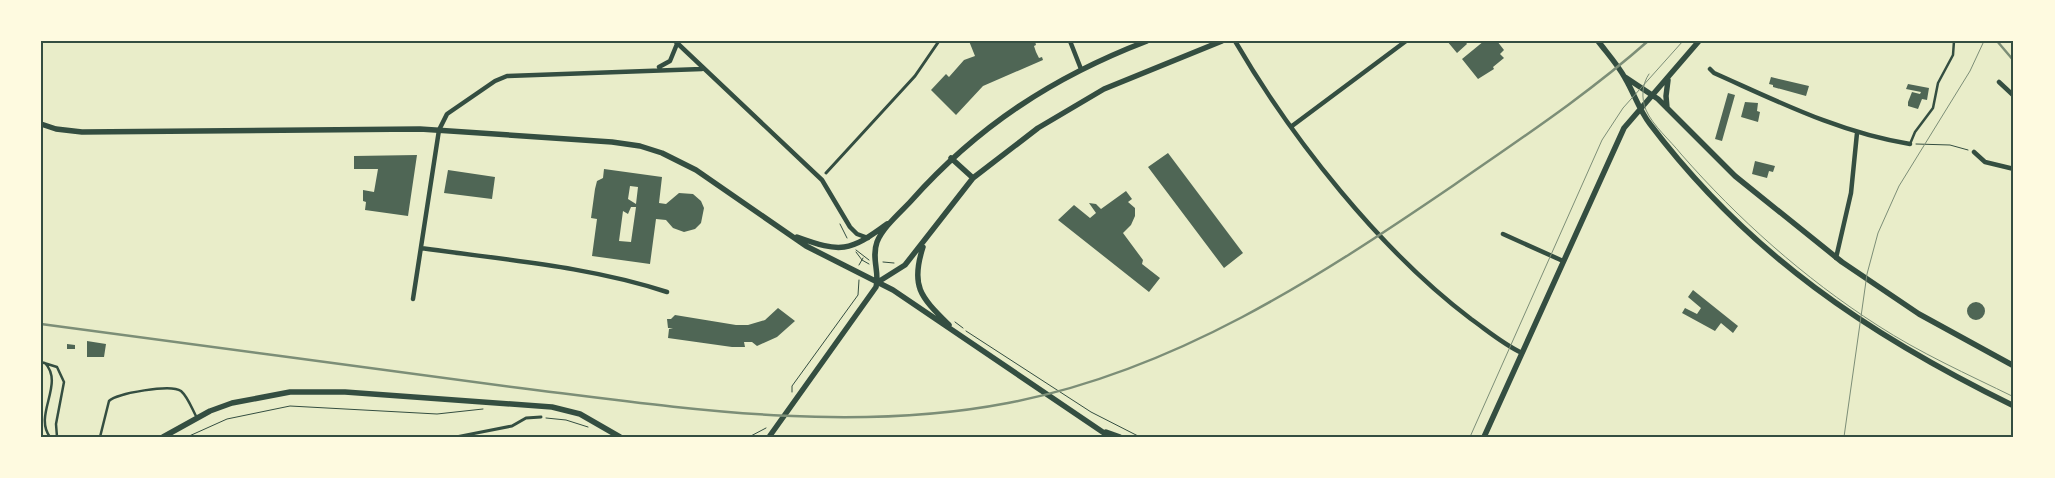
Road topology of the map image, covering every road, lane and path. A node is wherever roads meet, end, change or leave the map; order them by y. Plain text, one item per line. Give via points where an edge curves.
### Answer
1 (939, 41) edge
2 (1070, 41) edge
3 (1147, 41) edge
4 (1222, 41) edge
5 (1235, 41) edge
6 (1406, 41) edge
7 (1598, 41) edge
8 (1699, 41) edge
9 (1954, 41) edge
10 (676, 43) edge
11 (653, 69) junction
12 (702, 69) junction
13 (1080, 69) junction
14 (1710, 69) dead end
15 (1625, 77) junction
16 (1669, 78) junction
17 (1998, 82) dead end
18 (1653, 96) junction
19 (2014, 96) edge
20 (1640, 108) junction
21 (1668, 108) junction
22 (41, 124) edge
23 (1292, 126) junction
24 (439, 130) junction
25 (1857, 133) junction
26 (1910, 144) junction
27 (1974, 152) joint
28 (951, 158) junction
29 (2014, 169) edge
30 (826, 173) dead end
31 (973, 178) junction
32 (896, 217) junction
33 (842, 224) dead end
34 (1503, 234) dead end
35 (793, 236) junction
36 (868, 238) junction
37 (924, 242) junction
38 (853, 246) junction
39 (421, 248) junction
40 (863, 257) junction
41 (1836, 258) junction
42 (1563, 260) junction
43 (874, 261) junction
44 (903, 268) junction
45 (856, 270) junction
46 (859, 281) dead end
47 (878, 282) junction
48 (668, 292) dead end
49 (413, 298) dead end
50 (951, 318) dead end
51 (960, 335) junction
52 (1522, 353) junction
53 (43, 362) edge
54 (2014, 366) edge
55 (793, 403) junction
56 (2014, 406) edge
57 (483, 409) dead end
58 (541, 417) joint
59 (197, 418) junction
60 (591, 428) dead end
61 (763, 428) dead end
62 (1104, 431) junction
63 (50, 437) edge
64 (57, 437) edge
65 (100, 437) edge
66 (163, 437) edge
67 (188, 437) edge
68 (456, 437) edge
69 (620, 437) edge
70 (749, 437) edge
71 (769, 437) edge
72 (1110, 437) edge
73 (1120, 437) edge
74 (1140, 437) edge
75 (1484, 437) edge

1 - 30 street via 914,76
2 - 13 street
3 - 13 street
4 - 31 street via 1080,102 1013,145
5 - 23 street
6 - 23 street
7 - 15 street
8 - 16 street
9 - 26 lane via 1953,55 1938,83 1933,108
10 - 11 street via 670,61
10 - 12 street
11 - 12 street
11 - 24 street via 501,78 447,114
12 - 36 street via 822,180 850,227
13 - 28 street via 1020,104
14 - 25 street
15 - 18 street
15 - 20 street
16 - 18 street
16 - 21 street
17 - 19 street
18 - 20 street
18 - 21 street
20 - 42 street via 1624,128
20 - 56 street via 1659,136 1711,196 1794,272 1886,338
21 - 41 street via 1735,176
22 - 24 street via 82,132
23 - 52 street via 1363,217 1448,301 1499,340
24 - 35 street via 640,146 696,170
24 - 39 street
25 - 26 street
25 - 41 street via 1852,182
26 - 27 path via 1950,144
27 - 29 street via 1985,162
28 - 31 street
28 - 32 street
31 - 37 street
32 - 36 street
32 - 43 street via 877,242
33 - 38 path
34 - 42 street
35 - 38 street via 827,248
35 - 45 street via 806,246
36 - 38 street
37 - 44 street
37 - 51 street via 916,268 918,287 925,300
38 - 40 path
39 - 48 street via 577,269
39 - 49 street
40 - 43 path
40 - 45 path
41 - 54 street via 1919,314
42 - 52 street
43 - 44 path via 894,263
43 - 47 street
44 - 47 street
45 - 47 street
46 - 55 path via 858,295 792,386
47 - 51 street
47 - 55 street
50 - 74 path via 1091,412
51 - 62 street
52 - 75 street
53 - 63 lane via 52,376 44,422
53 - 64 lane via 58,366 64,376
55 - 71 street
57 - 67 path via 437,414 290,406 227,419
58 - 60 path
58 - 68 street
59 - 65 lane via 185,396 171,386 117,395 109,401
59 - 66 street
59 - 69 street via 232,403 266,395 346,392 552,406 590,418
61 - 70 path
62 - 72 street
62 - 73 street

